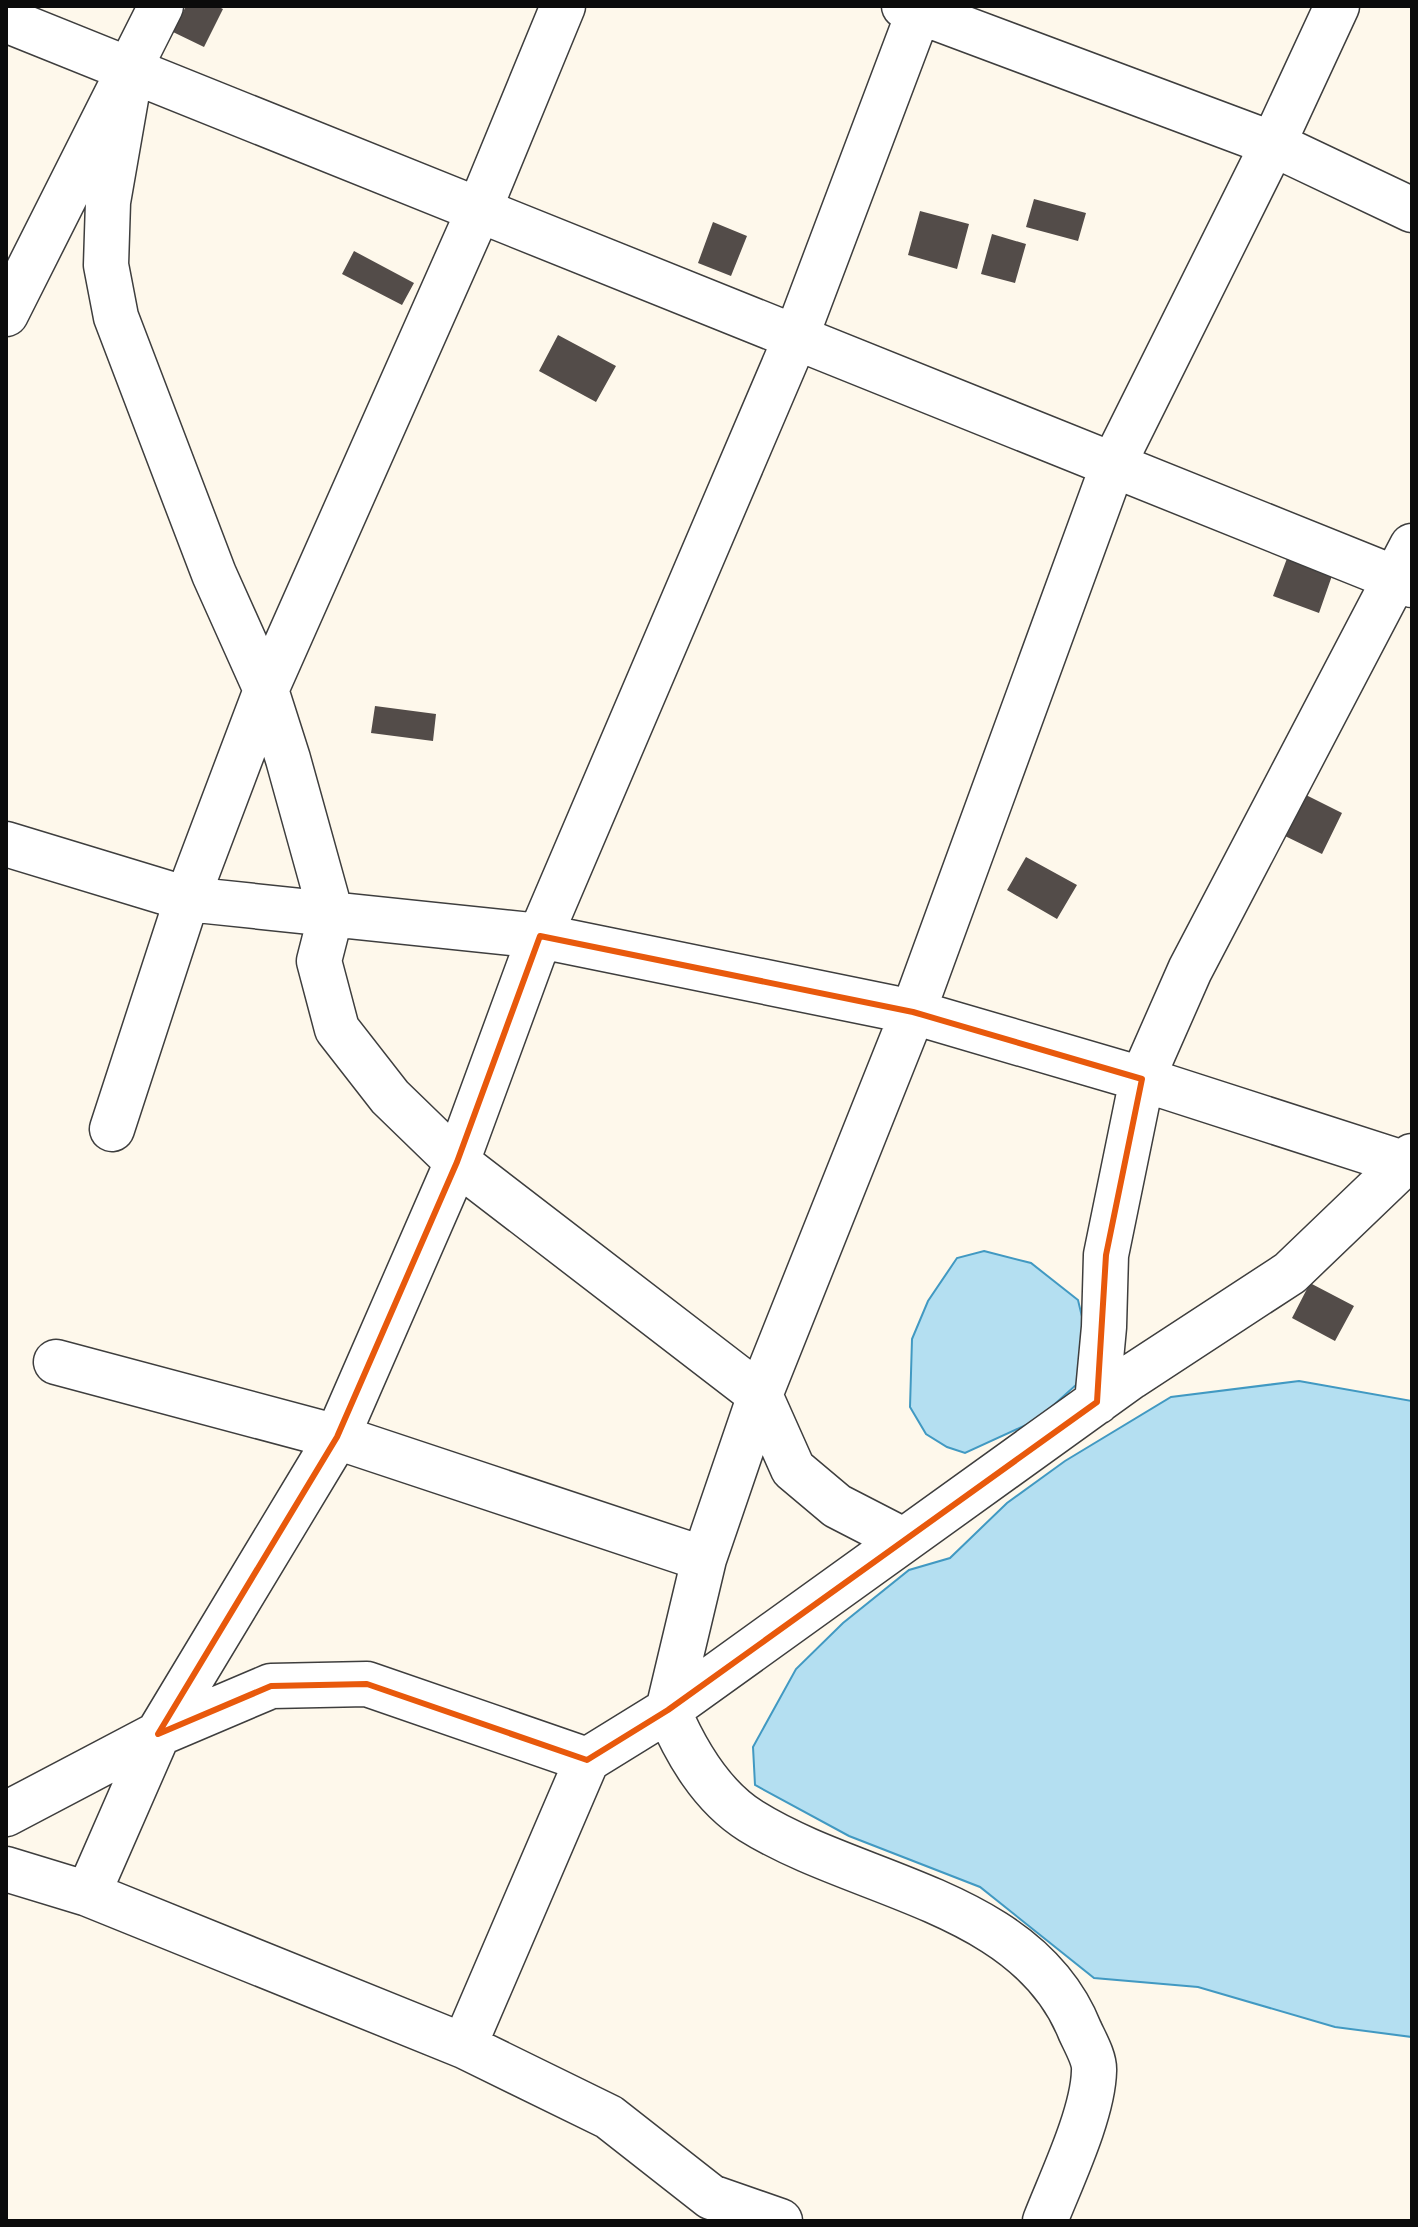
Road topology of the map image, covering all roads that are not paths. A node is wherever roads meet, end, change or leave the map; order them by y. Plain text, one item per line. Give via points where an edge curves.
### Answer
1 (161, 6) edge
2 (563, 6) edge
3 (1337, 6) edge
4 (915, 8) edge
5 (6, 20) edge
6 (131, 70) junction
7 (1273, 144) junction
8 (479, 210) junction
9 (1412, 210) edge
10 (6, 314) edge
11 (796, 337) junction
12 (1113, 465) junction
13 (1406, 570) edge
14 (266, 690) junction
15 (6, 844) edge
16 (187, 899) junction
17 (331, 914) junction
18 (540, 936) junction
19 (913, 1012) junction
20 (1142, 1079) junction
21 (112, 1129) dead end
22 (457, 1162) junction
23 (1409, 1162) edge
24 (56, 1362) dead end
25 (760, 1395) junction
26 (1097, 1402) junction
27 (337, 1437) junction
28 (903, 1540) junction
29 (704, 1559) junction
30 (668, 1710) junction
31 (158, 1734) junction
32 (587, 1760) junction
33 (6, 1814) edge
34 (6, 1869) edge
35 (88, 1894) junction
36 (464, 2046) junction
37 (780, 2221) edge
38 (1045, 2221) edge

1 - 6 street
2 - 8 street
3 - 7 street
4 - 7 street
4 - 11 street
5 - 6 street
6 - 8 street
6 - 10 street
6 - 14 street via 108,202 106,265 116,317 214,574
7 - 9 street
7 - 12 street
8 - 11 street
8 - 14 street
11 - 12 street
11 - 18 street
12 - 13 street
12 - 19 street
13 - 20 street via 1190,970
14 - 16 street
14 - 17 street
15 - 16 street
16 - 17 street
16 - 21 street
17 - 18 street
17 - 22 street via 319,961 337,1029 390,1097
18 - 19 street
18 - 22 street
19 - 20 street
19 - 25 street
20 - 23 street
20 - 26 street via 1106,1255
22 - 25 street
22 - 27 street
23 - 26 street via 1290,1273
24 - 27 street
25 - 28 street via 793,1469 837,1506
25 - 29 street
26 - 28 street
27 - 29 street
27 - 31 street
28 - 30 street
29 - 30 street
30 - 32 street
30 - 38 street via 686,1751 749,1820 987,1925 1041,1968 1070,2006 1095,2069 1084,2122
31 - 32 street via 271,1686 367,1684
31 - 33 street
31 - 35 street
32 - 36 street
34 - 35 street
35 - 36 street
36 - 37 street via 609,2117 711,2197

